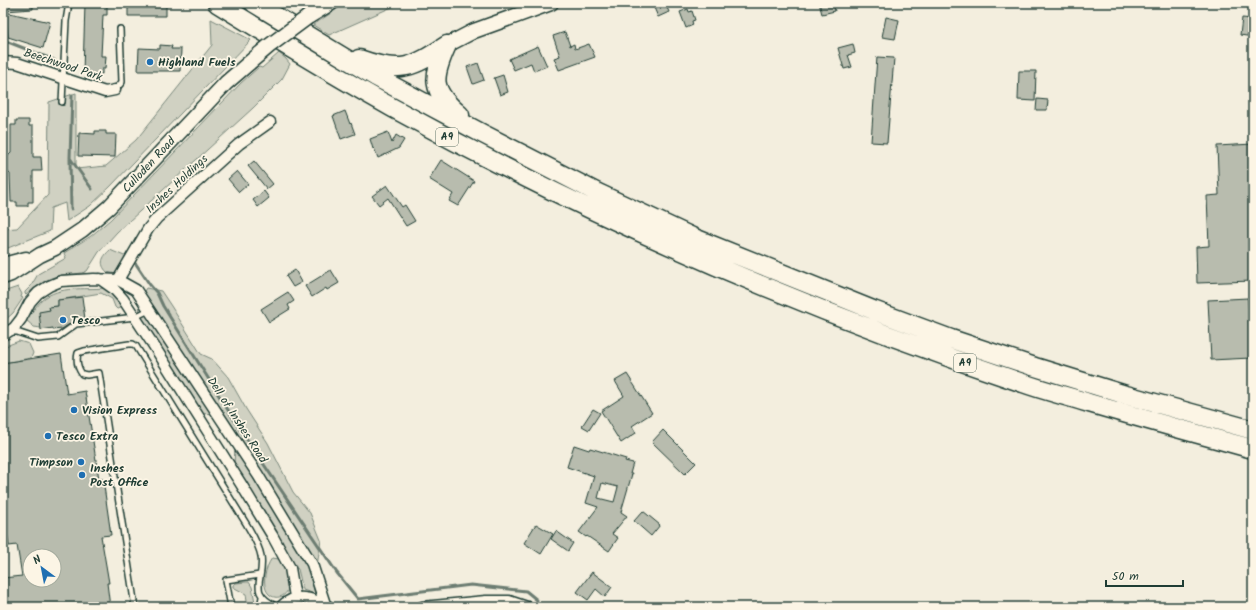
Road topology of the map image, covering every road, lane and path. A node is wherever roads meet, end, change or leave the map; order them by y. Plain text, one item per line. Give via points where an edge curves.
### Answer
1 (69, 3) edge
2 (217, 3) edge
3 (254, 3) edge
4 (331, 3) edge
5 (551, 3) edge
6 (120, 29) dead end
7 (319, 44) junction
8 (447, 45) junction
9 (3, 62) edge
10 (62, 78) junction
11 (114, 90) joint
12 (62, 102) dead end
13 (270, 122) dead end
14 (483, 134) junction
15 (40, 255) junction
16 (3, 265) edge
17 (3, 277) edge
18 (100, 279) junction
19 (118, 280) junction
20 (149, 310) junction
21 (135, 317) junction
22 (5, 334) edge
23 (1253, 430) edge
24 (1253, 449) edge
25 (260, 575) junction
26 (262, 596) junction
27 (295, 598) junction
28 (328, 606) edge
29 (135, 607) edge
30 (231, 607) edge
31 (260, 607) edge
32 (277, 607) edge
33 (281, 607) edge
34 (422, 607) edge
35 (527, 607) edge

1 - 10 lane
2 - 24 highway, A9 via 321,67 466,147 574,202 780,293 887,335 1026,384
3 - 7 highway, A9
4 - 15 main road, Culloden Road, bridge via 274,42 226,83 109,207 82,230
5 - 8 main road via 474,30
6 - 11 lane via 122,82
7 - 8 highway, A9 via 370,63 399,68 426,59
7 - 14 highway, A9
8 - 14 highway, A9 via 437,71 438,90 451,108
9 - 10 street, Beechwood Park via 17,63
10 - 11 street, Beechwood Park via 105,92
10 - 12 lane
13 - 19 street, Inshes Holdings via 239,144 157,218
14 - 23 highway, A9 via 600,194 692,237 880,313 1035,367
15 - 16 main road, Culloden Road
15 - 17 main road, Culloden Road
18 - 19 street, Dell of Inshes Road
18 - 21 street via 114,289
18 - 22 street, Dell of Inshes Road via 61,281 49,286 30,302 14,328
19 - 20 street, Dell of Inshes Road via 136,290
20 - 21 lane
20 - 28 street, Dell of Inshes Road via 258,475 312,564
21 - 22 lane via 76,324 58,337 38,339 17,332
21 - 27 street via 272,535 290,568
25 - 26 lane via 258,582
25 - 29 lane via 261,555 255,539 136,346 129,344 84,350 78,353 79,370 87,375 98,373
25 - 30 lane via 226,580
26 - 31 lane
26 - 32 lane
27 - 28 street via 310,599
27 - 33 street via 286,601
34 - 35 street via 508,601

